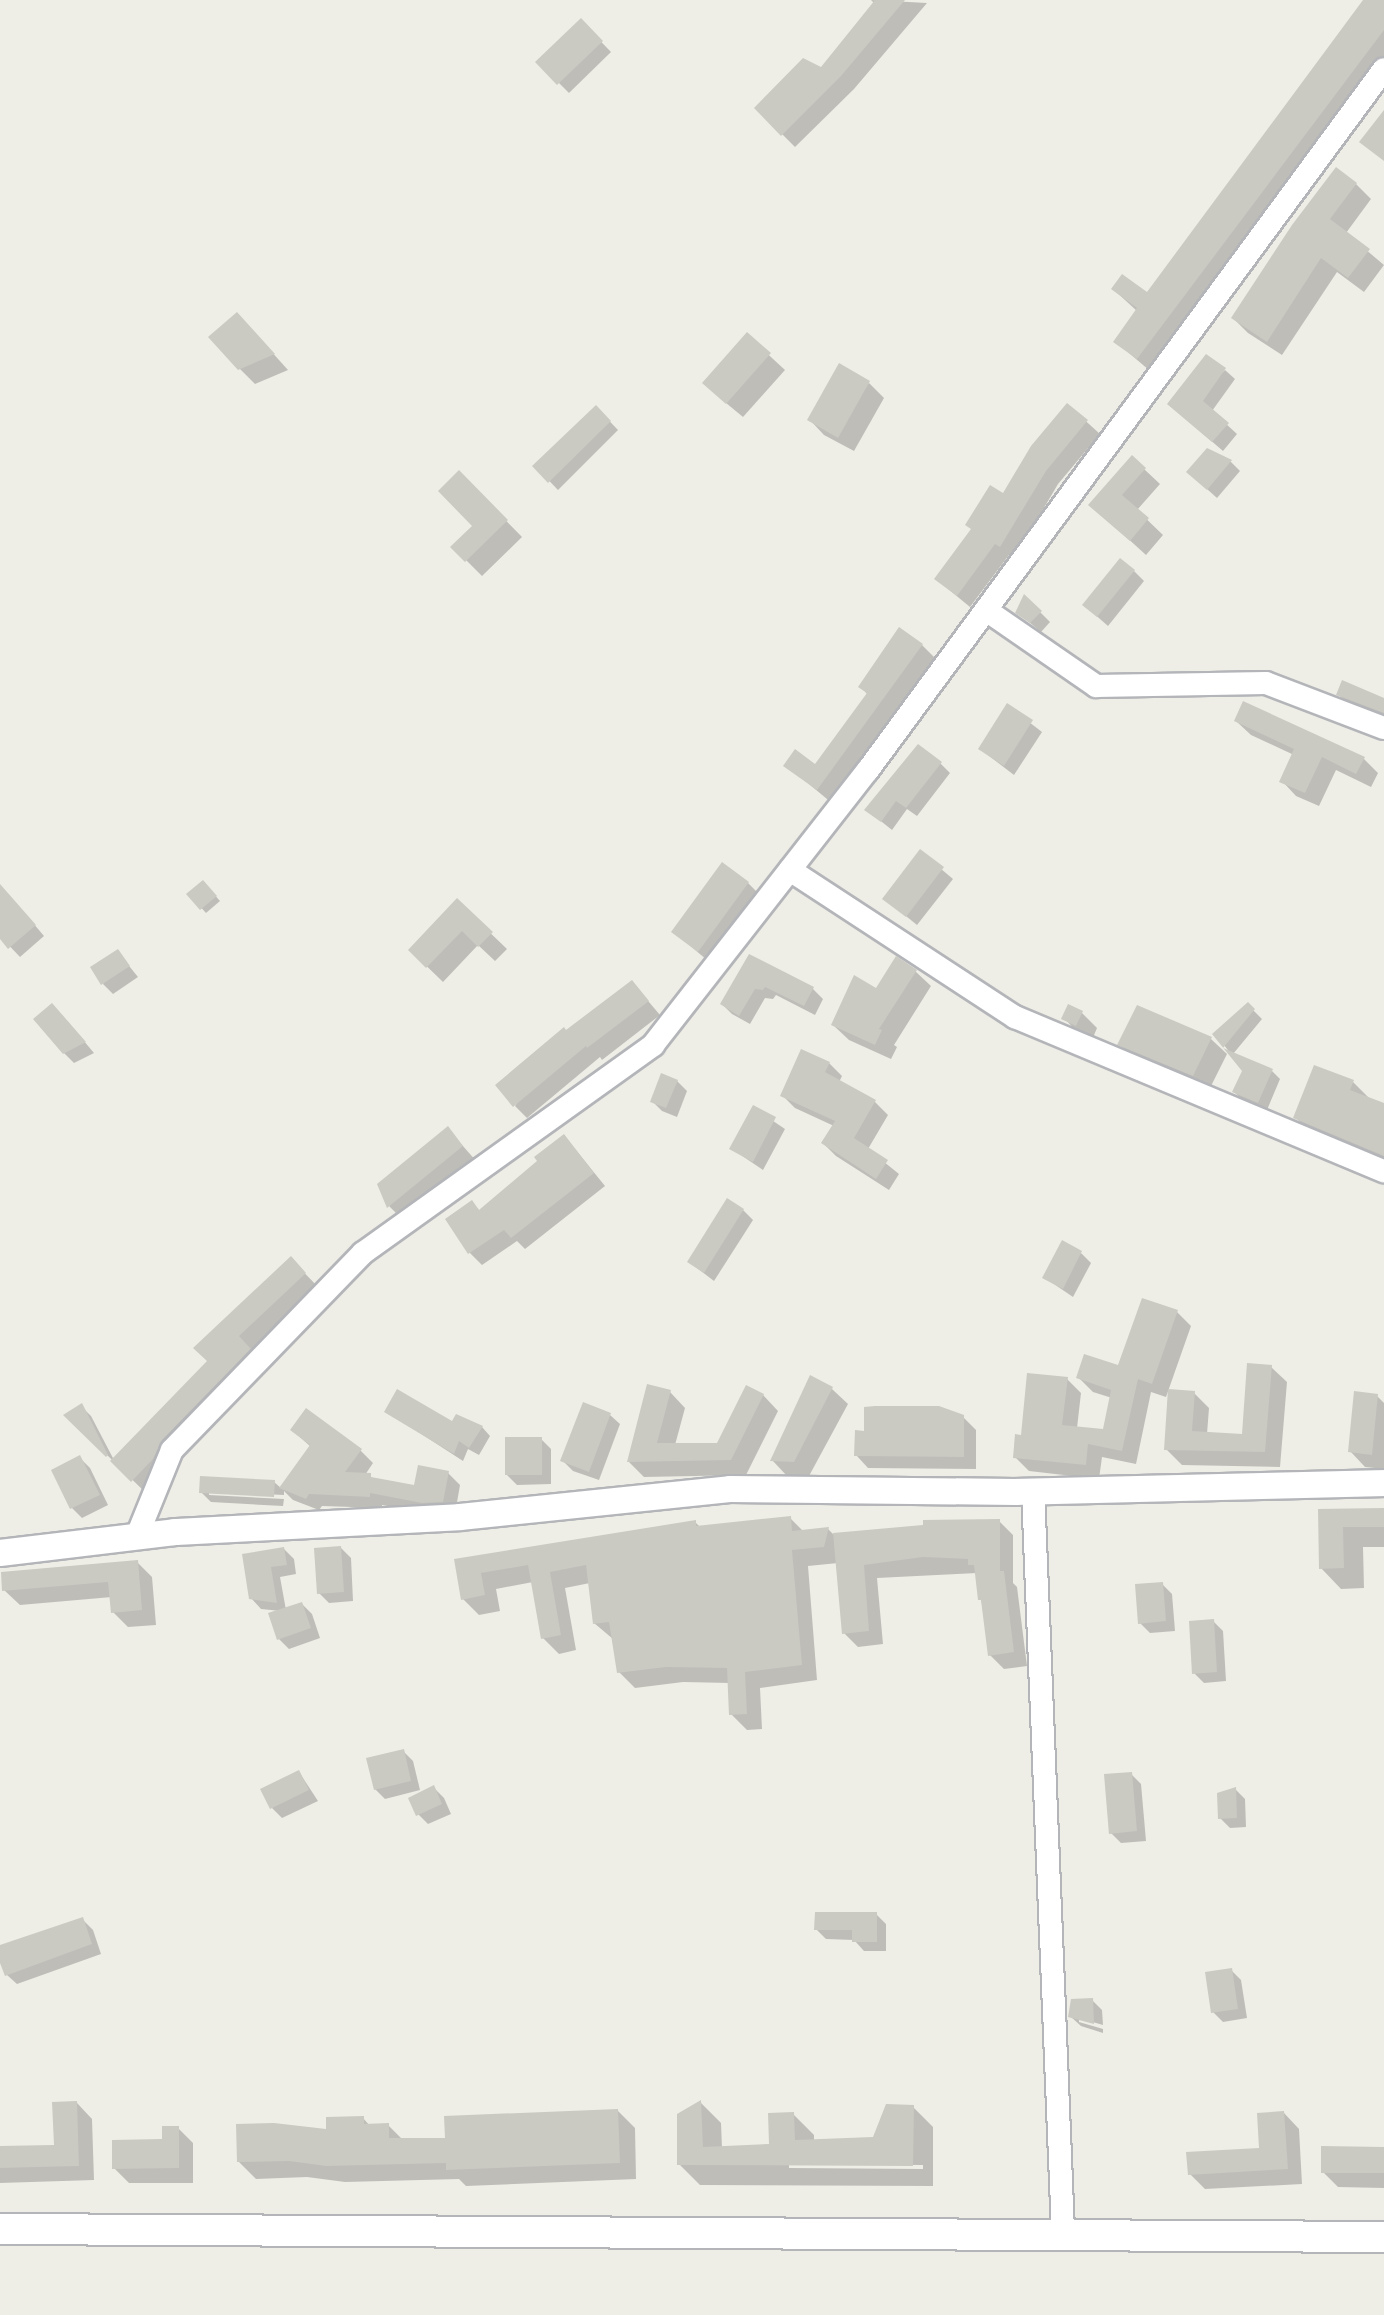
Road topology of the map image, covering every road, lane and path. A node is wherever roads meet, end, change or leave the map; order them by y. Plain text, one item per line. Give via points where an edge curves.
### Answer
1 (1384, 69) edge
2 (986, 610) junction
3 (1384, 728) edge
4 (790, 870) junction
5 (1384, 1171) edge
6 (1384, 1483) edge
7 (1033, 1491) junction
8 (137, 1536) junction
9 (0, 1553) edge
10 (0, 2229) edge
11 (1063, 2232) junction
12 (1384, 2237) edge

1 - 2 street
2 - 3 street via 1096,686 1266,683
2 - 4 street
4 - 5 street via 1015,1017
4 - 8 street via 653,1045 363,1253 172,1450
6 - 7 street
7 - 8 street via 730,1489 460,1517
7 - 11 street
8 - 9 street
10 - 11 main road
11 - 12 main road

